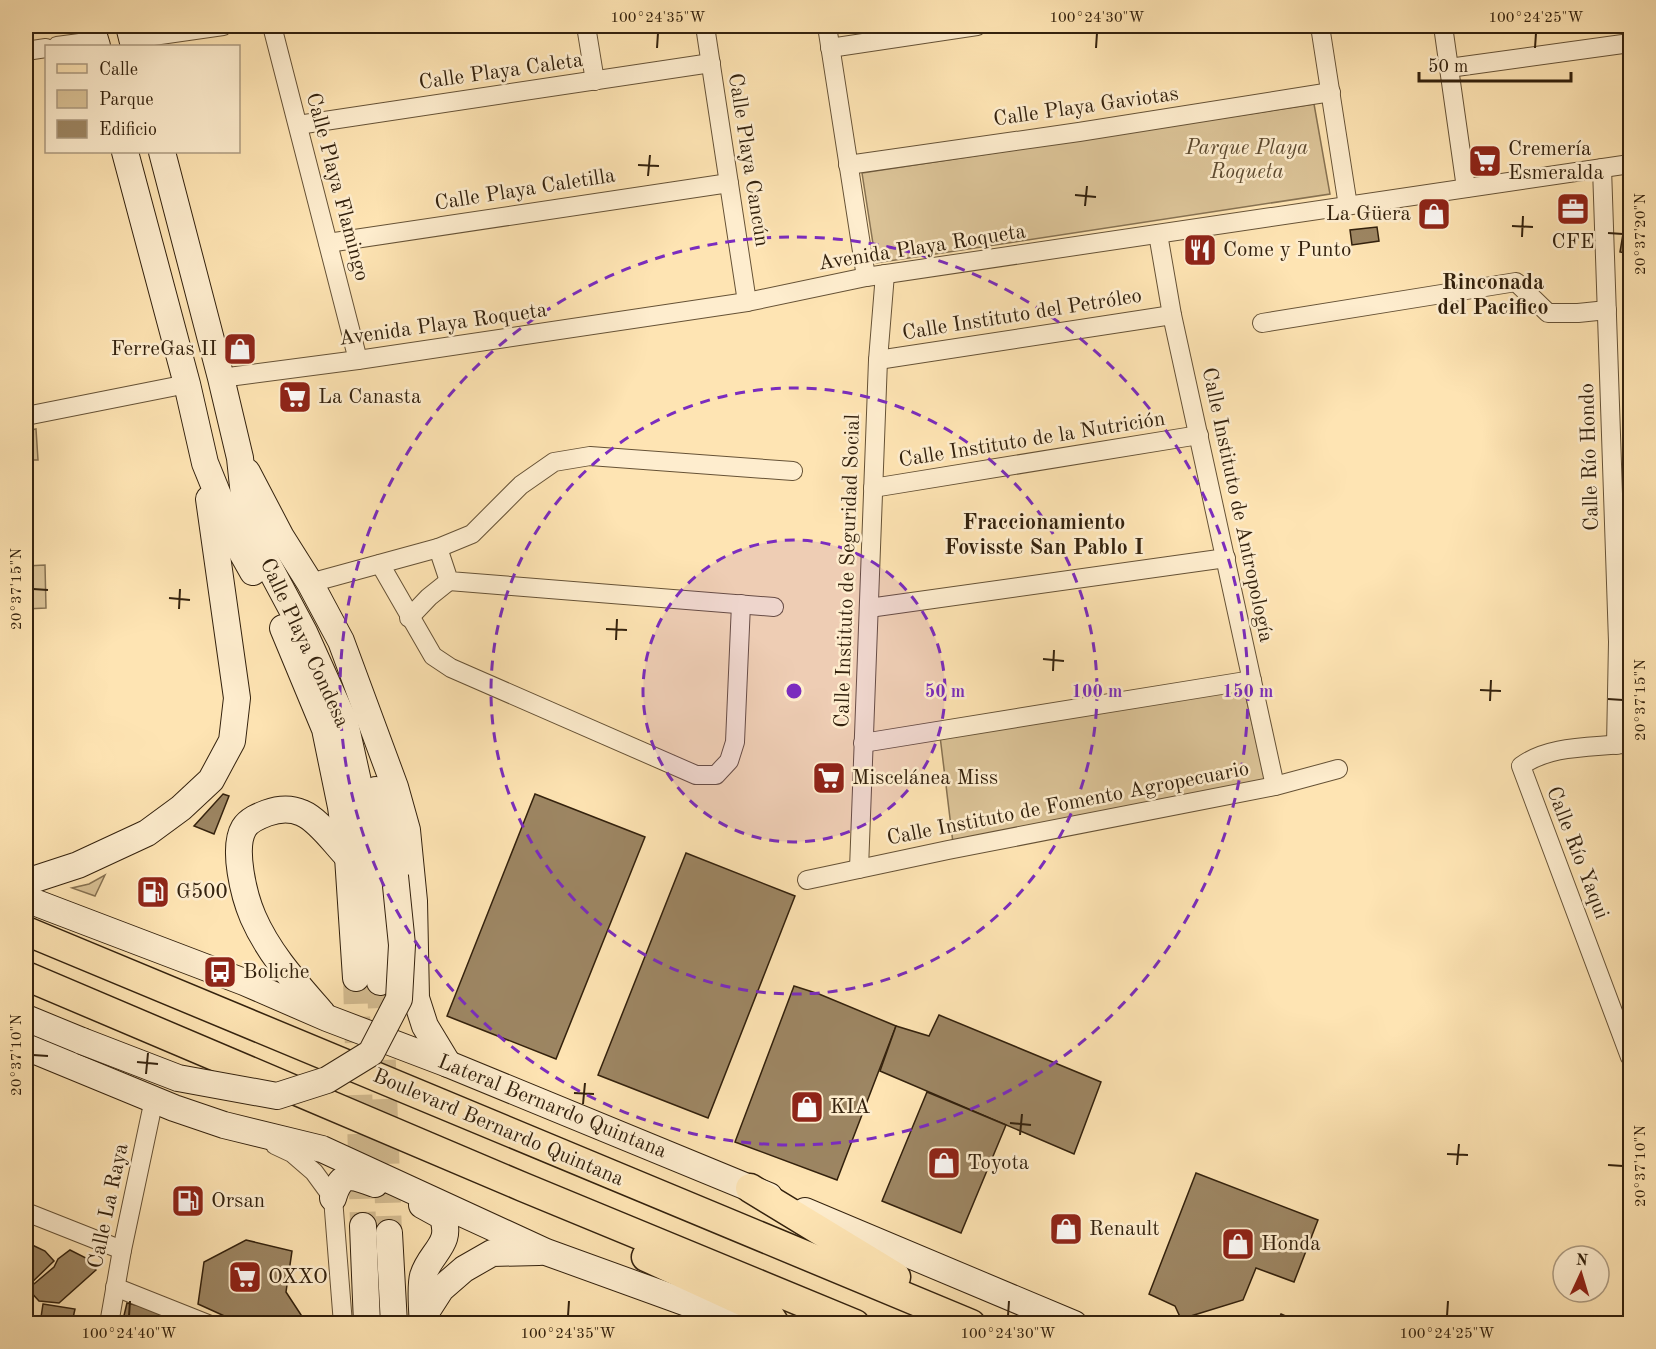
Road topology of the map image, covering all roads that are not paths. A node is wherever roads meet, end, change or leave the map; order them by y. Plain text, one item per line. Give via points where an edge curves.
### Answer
1 (223, 26) edge
2 (272, 26) edge
3 (586, 26) edge
4 (705, 26) edge
5 (827, 26) edge
6 (977, 26) edge
7 (1320, 26) edge
8 (1443, 26) edge
9 (132, 37) edge
10 (94, 38) edge
11 (1630, 43) edge
12 (62, 45) edge
13 (45, 48) edge
14 (830, 48) junction
15 (26, 51) edge
16 (711, 63) junction
17 (1449, 68) junction
18 (595, 81) junction
19 (1331, 92) junction
20 (298, 125) junction
21 (125, 153) edge
22 (162, 153) edge
23 (1630, 164) edge
24 (848, 165) junction
25 (1602, 168) junction
26 (729, 183) junction
27 (1466, 188) junction
28 (1348, 206) junction
29 (1158, 234) junction
30 (328, 243) junction
31 (885, 274) junction
32 (866, 277) junction
33 (747, 302) junction
34 (1607, 310) junction
35 (1172, 315) junction
36 (1262, 322) dead end
37 (358, 360) junction
38 (878, 360) junction
39 (221, 378) junction
40 (187, 384) junction
41 (26, 416) edge
42 (1199, 435) junction
43 (240, 458) junction
44 (205, 463) junction
45 (793, 471) dead end
46 (873, 489) junction
47 (438, 548) junction
48 (1226, 558) junction
49 (380, 564) junction
50 (449, 581) junction
51 (310, 583) junction
52 (741, 604) junction
53 (774, 607) dead end
54 (869, 608) junction
55 (409, 618) junction
56 (1252, 680) junction
57 (863, 743) junction
58 (1623, 744) edge
59 (1338, 770) dead end
60 (1275, 786) junction
61 (348, 857) junction
62 (859, 869) junction
63 (807, 880) dead end
64 (26, 882) edge
65 (26, 898) edge
66 (26, 931) edge
67 (26, 976) edge
68 (1622, 1011) edge
69 (26, 1018) edge
70 (327, 1018) junction
71 (26, 1047) edge
72 (1630, 1057) edge
73 (448, 1064) junction
74 (154, 1099) junction
75 (244, 1130) junction
76 (523, 1186) junction
77 (750, 1188) junction
78 (333, 1198) junction
79 (26, 1212) edge
80 (363, 1226) tunnel mouth
81 (389, 1233) tunnel mouth
82 (122, 1250) junction
83 (546, 1252) junction
84 (115, 1287) junction
85 (188, 1320) edge
86 (422, 1320) edge
87 (109, 1323) edge
88 (208, 1323) edge
89 (343, 1323) edge
90 (367, 1323) edge
91 (394, 1323) edge
92 (744, 1323) edge
93 (775, 1323) edge
94 (855, 1323) edge
95 (971, 1323) edge
96 (1074, 1323) edge

1 - 9 street
2 - 20 street, Calle Playa Flamingo
3 - 18 street
4 - 16 street, Calle Playa Cancún
5 - 14 street
6 - 14 street
7 - 19 street
8 - 17 street
10 - 12 street
11 - 17 street
13 - 15 street
14 - 24 street
16 - 18 street, Calle Playa Caleta
16 - 26 street, Calle Playa Cancún
17 - 27 street
18 - 20 street, Calle Playa Caleta
19 - 24 street, Calle Playa Gaviotas
19 - 28 street
20 - 30 street, Calle Playa Flamingo
21 - 40 street, Calle Playa Condesa
22 - 39 street, Calle Playa Condesa
23 - 25 street, Avenida Playa Roqueta
24 - 32 street
25 - 27 street, Avenida Playa Roqueta
25 - 34 street, Calle Río Hondo
26 - 30 street, Calle Playa Caletilla
26 - 33 street, Calle Playa Cancún
27 - 28 street, Avenida Playa Roqueta
28 - 29 street, Avenida Playa Roqueta
29 - 31 street, Avenida Playa Roqueta
29 - 35 street, Calle Instituto de Antropología
30 - 37 street, Calle Playa Flamingo
31 - 32 street, Avenida Playa Roqueta
31 - 38 street, Calle Instituto de Seguridad Social
32 - 33 street, Avenida Playa Roqueta
33 - 37 street, Avenida Playa Roqueta
34 - 36 street via 1548,313 1516,282
34 - 58 street, Calle Río Hondo
35 - 38 street, Calle Instituto del Petróleo
35 - 42 street, Calle Instituto de Antropología
37 - 39 street, Avenida Playa Roqueta
38 - 46 street, Calle Instituto de Seguridad Social
39 - 43 street, Calle Playa Condesa
40 - 41 street
40 - 44 street, Calle Playa Condesa
42 - 46 street, Calle Instituto de la Nutrición
42 - 48 street, Calle Instituto de Antropología
43 - 51 street
43 - 61 street, Calle Playa Condesa via 245,505 256,542 304,632 345,723 363,804 368,980
43 - 69 street, bridge via 272,552 326,644 360,724 395,876 402,945 399,999 371,1053 327,1080 277,1096 178,1078
44 - 61 street, Calle Playa Condesa via 240,549 288,638 325,729
44 - 64 street via 237,698 232,741 211,780 147,833 78,865
45 - 47 street via 590,456 554,462 521,485 472,534
46 - 54 street, Calle Instituto de Seguridad Social
47 - 49 street
47 - 50 street
48 - 54 street
48 - 56 street, Calle Instituto de Antropología
49 - 51 street
49 - 55 street
50 - 52 street
50 - 55 street
51 - 73 street via 341,641 395,787 407,830 414,901 416,998 425,1026
52 - 53 street
52 - 55 street via 735,742 729,761 716,775 696,775 451,669 433,656
54 - 57 street, Calle Instituto de Seguridad Social
56 - 57 street
56 - 60 street, Calle Instituto de Antropología
57 - 62 street, Calle Instituto de Seguridad Social
58 - 68 street, Calle Río Yaqui via 1557,750 1521,766
59 - 60 street, Calle Instituto de Fomento Agropecuario
60 - 62 street, Calle Instituto de Fomento Agropecuario
61 - 70 street via 317,823 290,810 274,810 257,817 244,828 239,851 252,916 276,959
62 - 63 street, Calle Instituto de Fomento Agropecuario
65 - 70 street, Lateral Bernardo Quintana
66 - 95 main road, Boulevard Bernardo Quintana
67 - 76 main road, Boulevard Bernardo Quintana
68 - 72 street, Calle Río Yaqui
70 - 73 street, Lateral Bernardo Quintana
71 - 74 street
73 - 77 street, Lateral Bernardo Quintana
74 - 75 street
74 - 82 street, Calle La Raya
75 - 78 street via 292,1153 314,1172
75 - 83 street via 322,1149
76 - 93 main road via 581,1227 768,1314
76 - 94 main road, Boulevard Bernardo Quintana
77 - 95 main road
77 - 96 street, Lateral Bernardo Quintana
78 - 86 street via 343,1178 354,1176 442,1215 445,1238 423,1276
78 - 89 street
79 - 82 street
80 - 90 street
81 - 91 street
82 - 84 street, Calle La Raya
83 - 86 street via 492,1253 464,1269 441,1289
83 - 92 street
84 - 85 street
84 - 87 street, Calle La Raya
85 - 88 street

